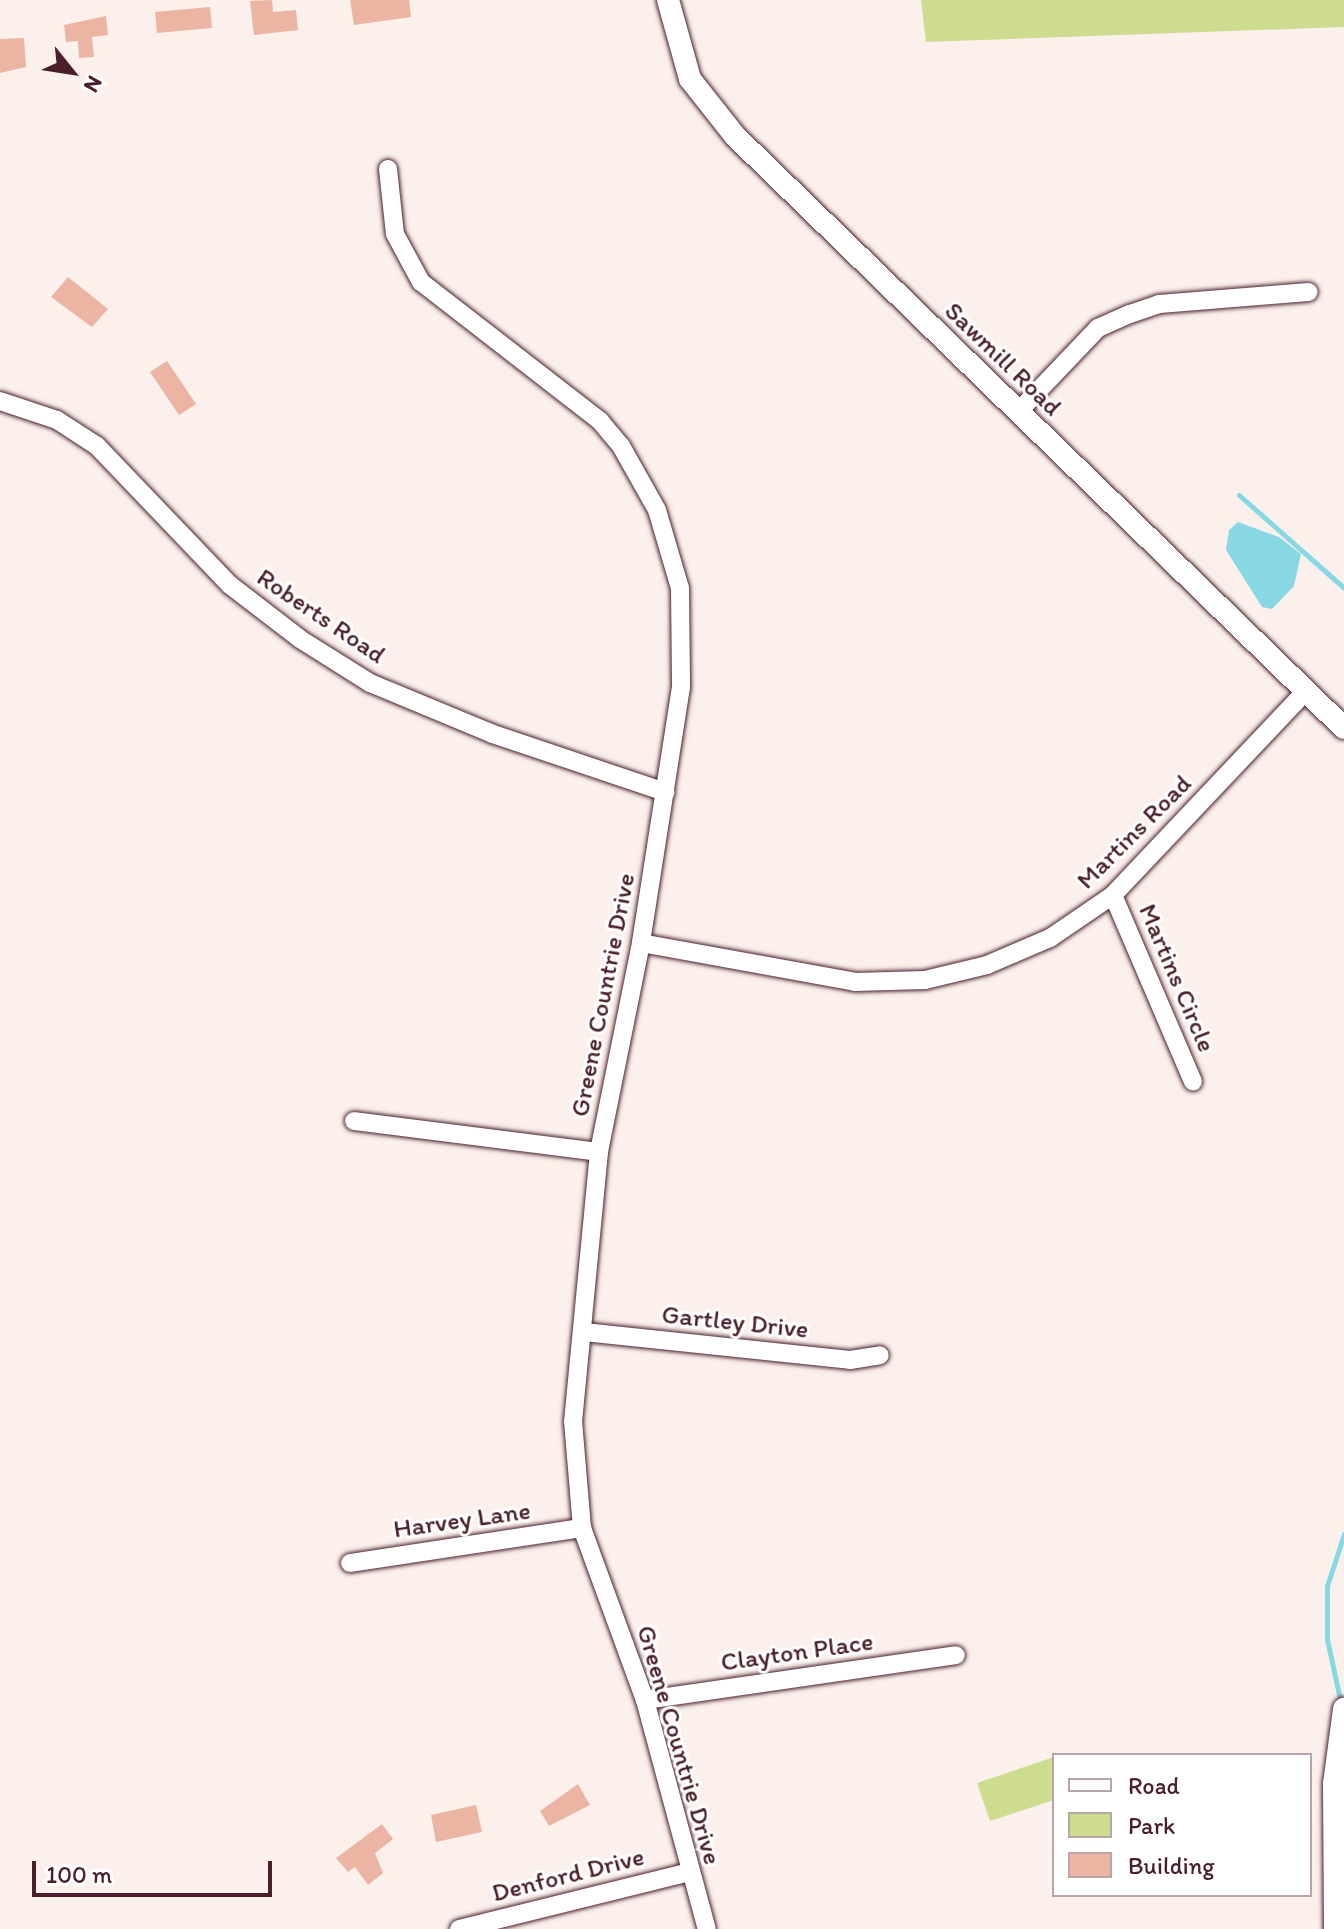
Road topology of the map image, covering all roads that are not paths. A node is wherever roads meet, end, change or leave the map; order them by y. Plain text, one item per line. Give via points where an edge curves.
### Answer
1 (668, 0) edge
2 (388, 169) dead end
3 (1309, 292) dead end
4 (0, 401) edge
5 (1018, 412) junction
6 (1304, 693) junction
7 (1344, 728) edge
8 (665, 792) junction
9 (1113, 895) junction
10 (641, 943) junction
11 (1193, 1082) dead end
12 (354, 1121) dead end
13 (599, 1152) junction
14 (584, 1332) junction
15 (880, 1355) dead end
16 (582, 1528) junction
17 (350, 1563) dead end
18 (956, 1655) dead end
19 (645, 1700) junction
20 (1344, 1709) edge
21 (689, 1872) junction
22 (459, 1929) edge
23 (707, 1929) edge
24 (1335, 1929) edge

1 - 5 street, Sawmill Road via 690,79 710,109
2 - 8 street, Greene Countrie Drive via 395,234 421,282 446,307 541,370 591,412 621,446 657,510 673,555 682,619 681,687
3 - 5 street via 1159,304 1130,314 1098,328
4 - 8 street, Roberts Road via 57,420 97,446 230,585 300,639 370,683 493,734
5 - 6 street, Sawmill Road
6 - 7 street, Sawmill Road
6 - 9 street, Martins Road
8 - 10 street, Greene Countrie Drive
9 - 10 street, Martins Road via 1050,938 1014,955 925,980 855,982
9 - 11 street, Martins Circle
10 - 13 street, Greene Countrie Drive
12 - 13 street
13 - 14 street, Greene Countrie Drive
14 - 15 street, Gartley Drive via 850,1360
14 - 16 street, Greene Countrie Drive via 573,1421
16 - 17 street, Harvey Lane
16 - 19 street, Greene Countrie Drive
18 - 19 street, Clayton Place
19 - 21 street, Greene Countrie Drive
20 - 24 street via 1334,1784
21 - 22 street, Denford Drive
21 - 23 street, Greene Countrie Drive

